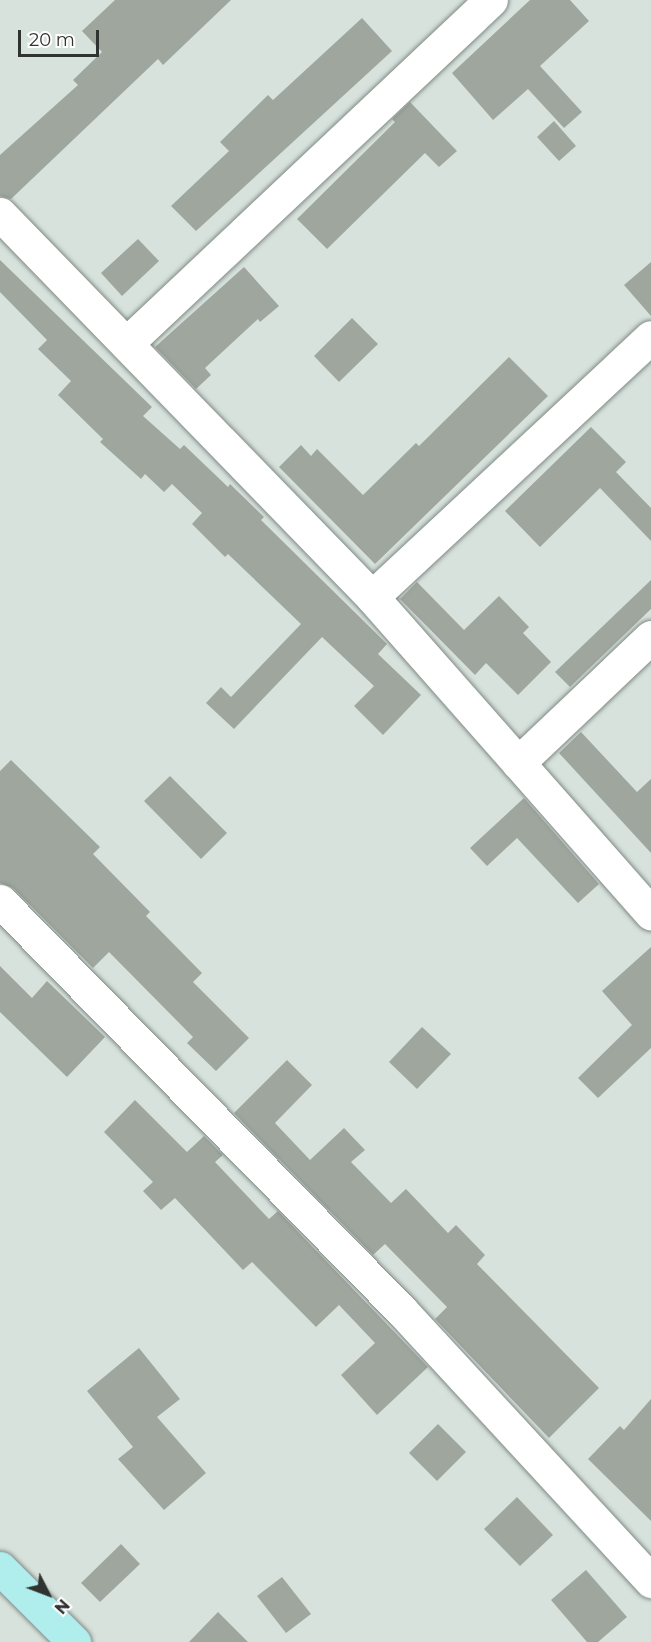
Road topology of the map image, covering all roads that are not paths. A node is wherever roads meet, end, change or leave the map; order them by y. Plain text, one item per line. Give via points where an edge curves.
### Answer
1 (490, 0) edge
2 (0, 214) edge
3 (651, 337) edge
4 (127, 343) junction
5 (372, 597) junction
6 (651, 637) edge
7 (518, 764) junction
8 (0, 901) edge
9 (651, 914) edge
10 (0, 1568) edge
11 (651, 1581) edge
12 (74, 1642) edge

1 - 4 street
2 - 4 street
3 - 5 street
4 - 5 street
5 - 7 street
6 - 7 street
7 - 9 street
8 - 11 street via 401,1310
10 - 12 main road

